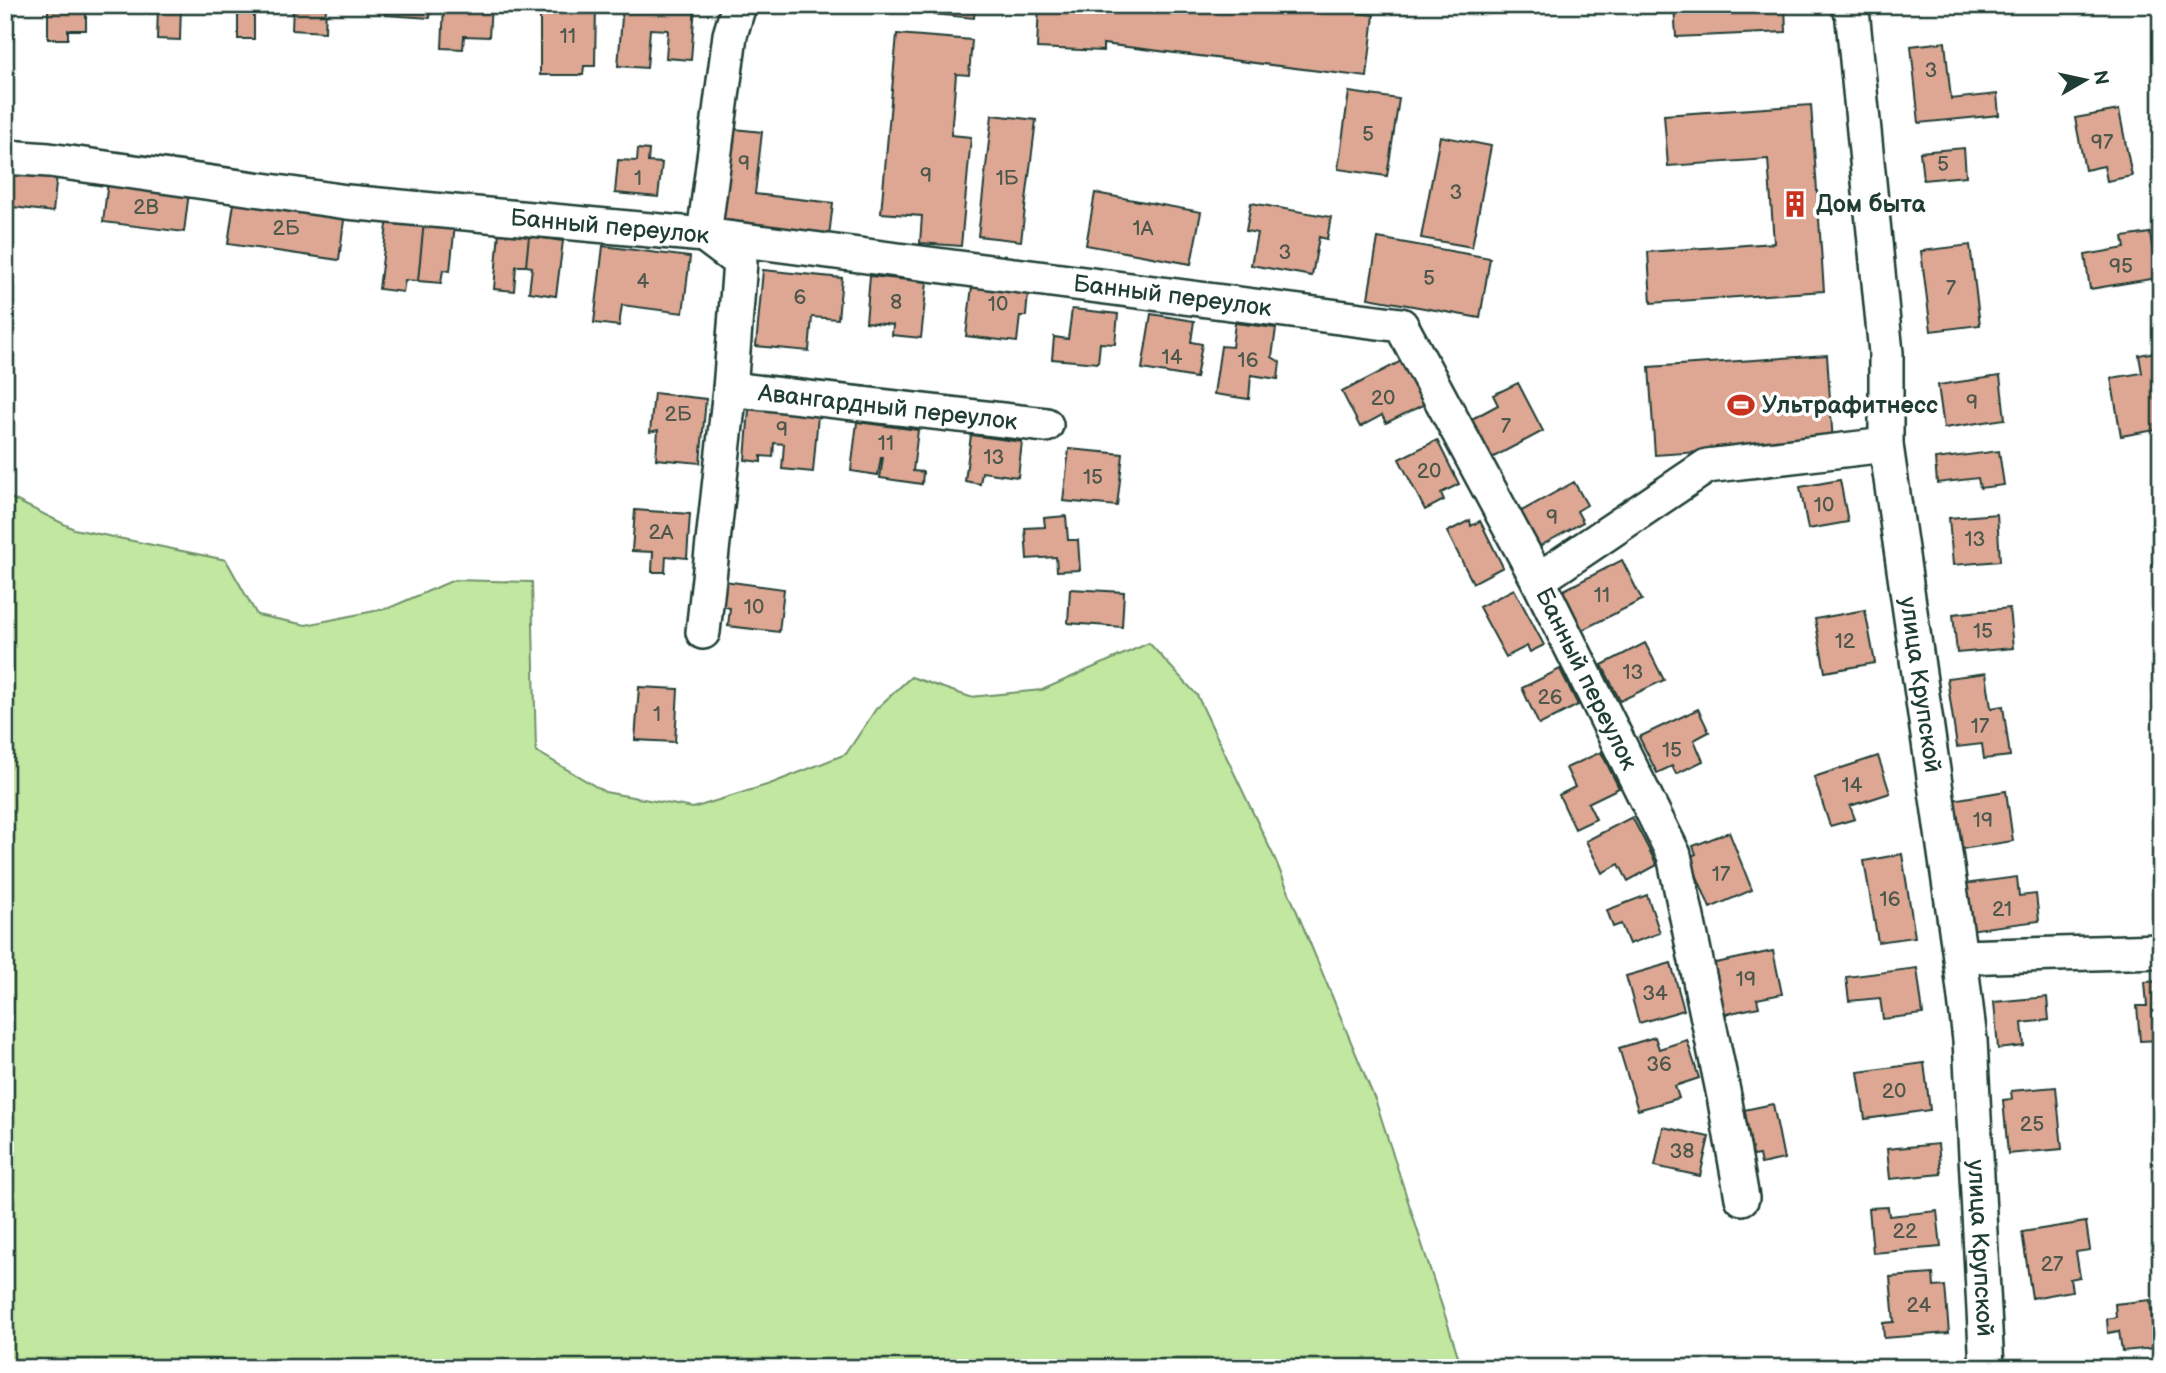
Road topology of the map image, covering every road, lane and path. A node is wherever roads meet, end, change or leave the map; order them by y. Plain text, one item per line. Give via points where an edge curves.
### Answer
1 (739, 5) edge
2 (1847, 5) edge
3 (5, 157) edge
4 (704, 235) junction
5 (730, 389) junction
6 (1046, 425) dead end
7 (1886, 445) junction
8 (1538, 580) junction
9 (703, 632) dead end
10 (2161, 951) edge
11 (1960, 957) junction
12 (1742, 1198) dead end
13 (1987, 1368) edge

1 - 4 street via 730,35
2 - 7 street, улица Крупской via 1852,10 1886,354
3 - 4 street, Банный переулок via 347,202
4 - 5 street via 740,262
4 - 8 street, Банный переулок via 1401,325
5 - 6 street, Авангардный переулок
5 - 9 street
7 - 8 street via 1707,466
7 - 11 street, улица Крупской
8 - 12 street, Банный переулок via 1674,855
10 - 11 street
11 - 13 street, улица Крупской via 1970,1040

